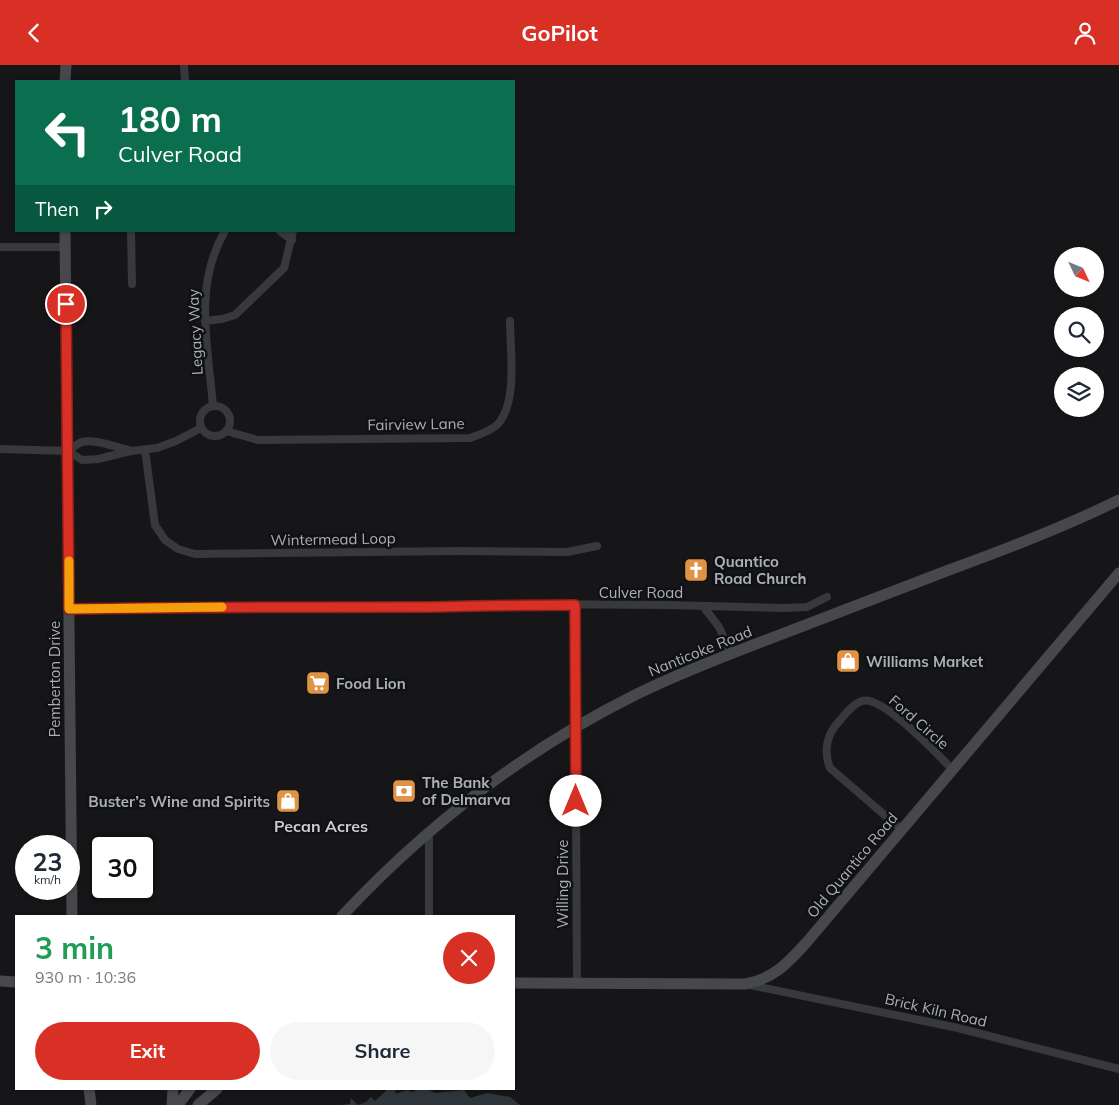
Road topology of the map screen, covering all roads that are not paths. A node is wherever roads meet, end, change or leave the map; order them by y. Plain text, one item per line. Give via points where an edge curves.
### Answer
1 (66, 65) edge
2 (184, 65) edge
3 (65, 80) edge
4 (184, 80) edge
5 (65, 232) edge
6 (131, 232) edge
7 (224, 232) edge
8 (292, 235) edge
9 (0, 247) edge
10 (65, 247) junction
11 (132, 284) dead end
12 (206, 321) junction
13 (510, 321) dead end
14 (213, 406) junction
15 (201, 428) junction
16 (226, 431) junction
17 (0, 449) edge
18 (145, 450) junction
19 (68, 451) junction
20 (131, 451) junction
21 (1119, 500) edge
22 (597, 546) dead end
23 (1119, 573) edge
24 (827, 597) dead end
25 (575, 605) junction
26 (703, 606) junction
27 (69, 609) junction
28 (731, 654) junction
29 (576, 727) junction
30 (952, 769) junction
31 (902, 830) junction
32 (428, 832) junction
33 (72, 915) edge
34 (343, 915) edge
35 (429, 915) edge
36 (0, 981) edge
37 (15, 982) edge
38 (515, 983) edge
39 (576, 983) junction
40 (745, 984) junction
41 (1119, 1069) edge
42 (89, 1090) edge
43 (173, 1090) edge
44 (189, 1090) edge
45 (213, 1092) edge
46 (91, 1105) edge
47 (172, 1105) edge
48 (178, 1105) edge
49 (198, 1105) edge

1 - 3 street
2 - 4 street
5 - 10 street, Pemberton Drive
6 - 11 street
7 - 12 street, Legacy Way via 208,272 204,295
8 - 12 street via 284,269 267,286 235,315
9 - 10 street
10 - 19 street, Pemberton Drive
12 - 14 street, Legacy Way
13 - 16 street, Fairview Lane via 509,405 497,424 484,433 470,438 258,440
14 - 15 street via 201,414
14 - 16 street via 228,413 230,421
15 - 16 street via 212,436
15 - 18 street via 167,445
17 - 19 street
18 - 20 street
18 - 22 street, Wintermead Loop via 155,525 178,549 195,554 567,552
19 - 20 street via 80,443 90,442
19 - 20 street via 82,460
19 - 27 street, Pemberton Drive
21 - 28 street, Nanticoke Road via 1043,534
23 - 30 street, Old Quantico Road
24 - 26 street, Culver Road via 807,607
25 - 26 street, Culver Road
25 - 27 street, Culver Road
25 - 29 street, Willing Drive
26 - 28 street, Culver Road via 719,627
27 - 33 street, Pemberton Drive
28 - 29 street, Nanticoke Road via 657,684
29 - 32 street, Nanticoke Road via 510,768
29 - 39 street, Willing Drive
30 - 31 street, Old Quantico Road
30 - 31 street, Ford Circle via 910,728 869,700 860,701 835,727 828,737 830,768
31 - 40 street, Old Quantico Road via 788,962 770,976
32 - 34 street, Nanticoke Road
32 - 35 street
36 - 37 street
38 - 39 street, Old Quantico Road
39 - 40 street, Old Quantico Road
40 - 41 street, Brick Kiln Road via 958,1028
42 - 46 street
43 - 47 street
44 - 48 street
45 - 49 street

